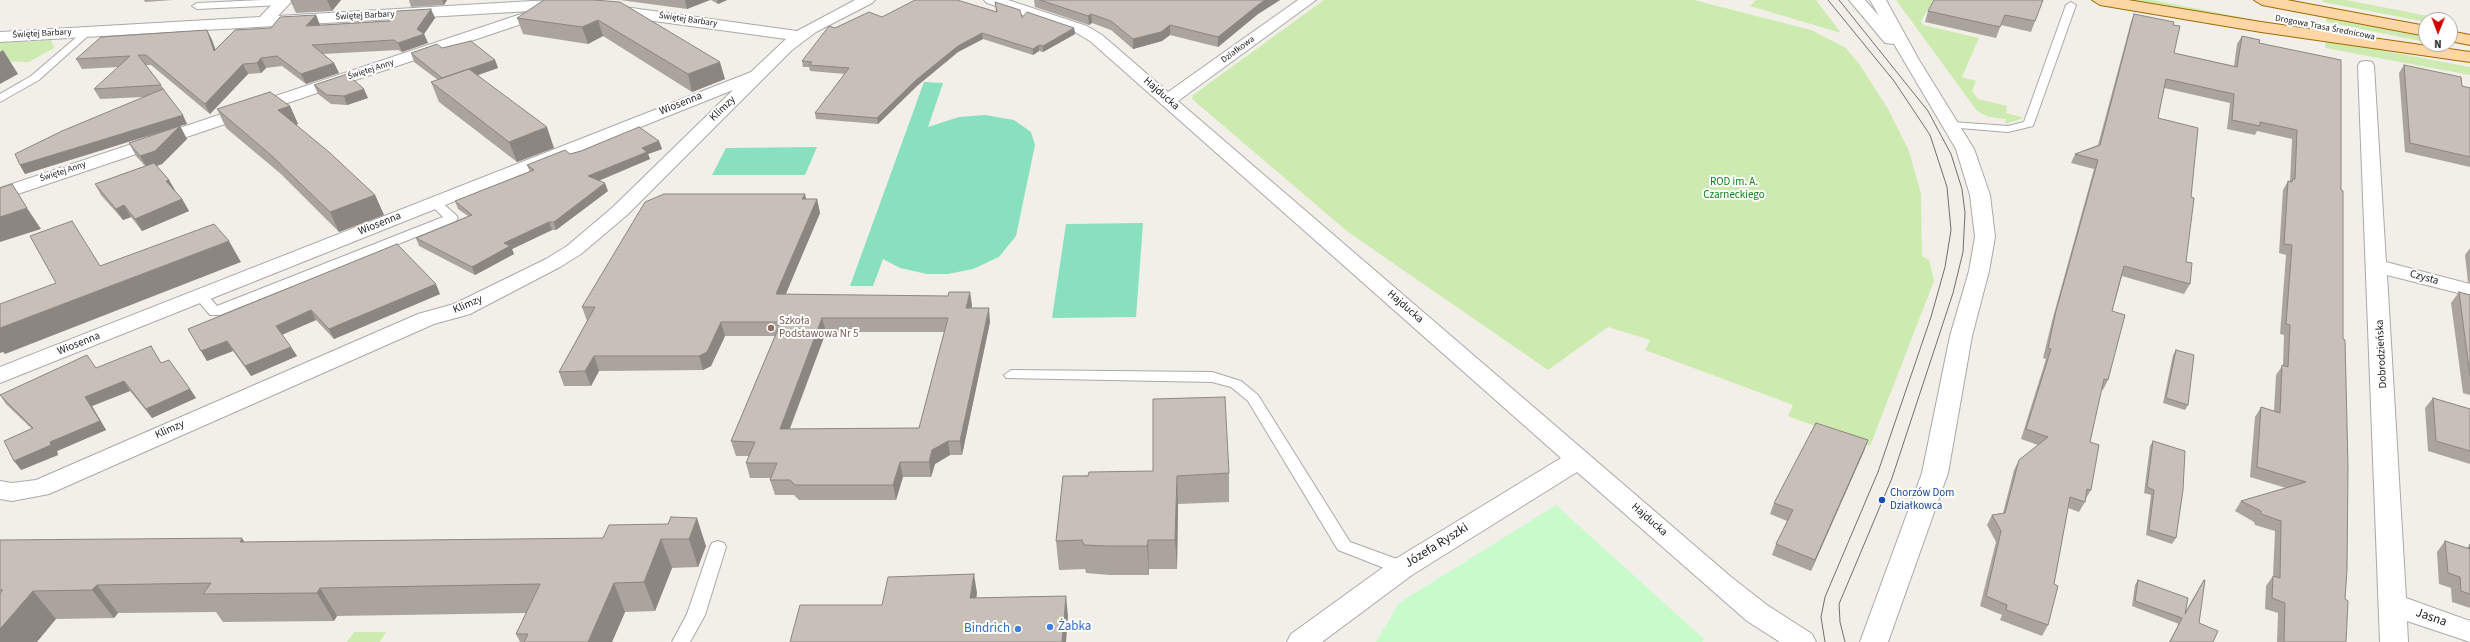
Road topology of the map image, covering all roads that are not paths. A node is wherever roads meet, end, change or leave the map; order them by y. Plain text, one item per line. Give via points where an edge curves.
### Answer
1 (867, 0) edge
2 (992, 0) edge
3 (1308, 0) edge
4 (1856, 0) edge
5 (1878, 0) edge
6 (2100, 0) edge
7 (2179, 0) edge
8 (2262, 0) edge
9 (284, 1) edge
10 (533, 3) edge
11 (2071, 5) dead end
12 (197, 6) dead end
13 (559, 7) junction
14 (264, 22) junction
15 (2418, 29) edge
16 (86, 32) junction
17 (801, 36) junction
18 (0, 37) edge
19 (2458, 38) edge
20 (2470, 40) edge
21 (2470, 57) edge
22 (1910, 60) junction
23 (2366, 66) dead end
24 (761, 73) junction
25 (0, 99) edge
26 (1168, 100) junction
27 (1952, 125) junction
28 (0, 194) edge
29 (2377, 266) junction
30 (2470, 290) edge
31 (1011, 375) dead end
32 (0, 376) edge
33 (1579, 459) junction
34 (0, 490) edge
35 (718, 547) dead end
36 (1402, 568) junction
37 (2393, 605) junction
38 (2470, 632) edge
39 (681, 642) edge
40 (1301, 642) edge
41 (1802, 642) edge
42 (1874, 642) edge
43 (2394, 642) edge

1 - 17 street, Klimzy
2 - 26 street, Hajducka via 1081,30 1096,38
3 - 26 street, Działkowa
4 - 22 street
5 - 22 street
6 - 21 main road via 2261,27
7 - 21 main road, Drogowa Trasa Średnicowa
8 - 15 main road, Drogowa Trasa Średnicowa
9 - 12 lane
9 - 14 street
10 - 13 street, Świętej Barbary
10 - 14 street, Świętej Barbary
11 - 27 lane via 2029,124 2008,129
13 - 17 street, Świętej Barbary via 586,8
13 - 28 street, Świętej Anny
14 - 16 street, Świętej Barbary
16 - 18 street, Świętej Barbary
16 - 25 lane via 35,78
17 - 24 street, Klimzy via 786,47
19 - 20 main road
22 - 27 street
23 - 29 street, Dobrodzieńska
24 - 32 street, Wiosenna
24 - 34 street, Klimzy via 620,210 574,250 528,278 462,309 426,320 310,368 40,488 12,492
26 - 33 street, Hajducka
27 - 42 street via 1970,160 1980,195 1984,224 1983,251 1961,336 1935,473
29 - 30 street, Czysta
29 - 37 street, Dobrodzieńska
31 - 36 lane via 1191,376 1212,377 1236,384 1253,398 1344,546
33 - 36 street, Józefa Ryszki
33 - 41 street, Hajducka via 1757,613
35 - 39 lane via 696,615
36 - 40 street, Józefa Ryszki
37 - 38 street, Jasna
37 - 43 street, Dobrodzieńska

